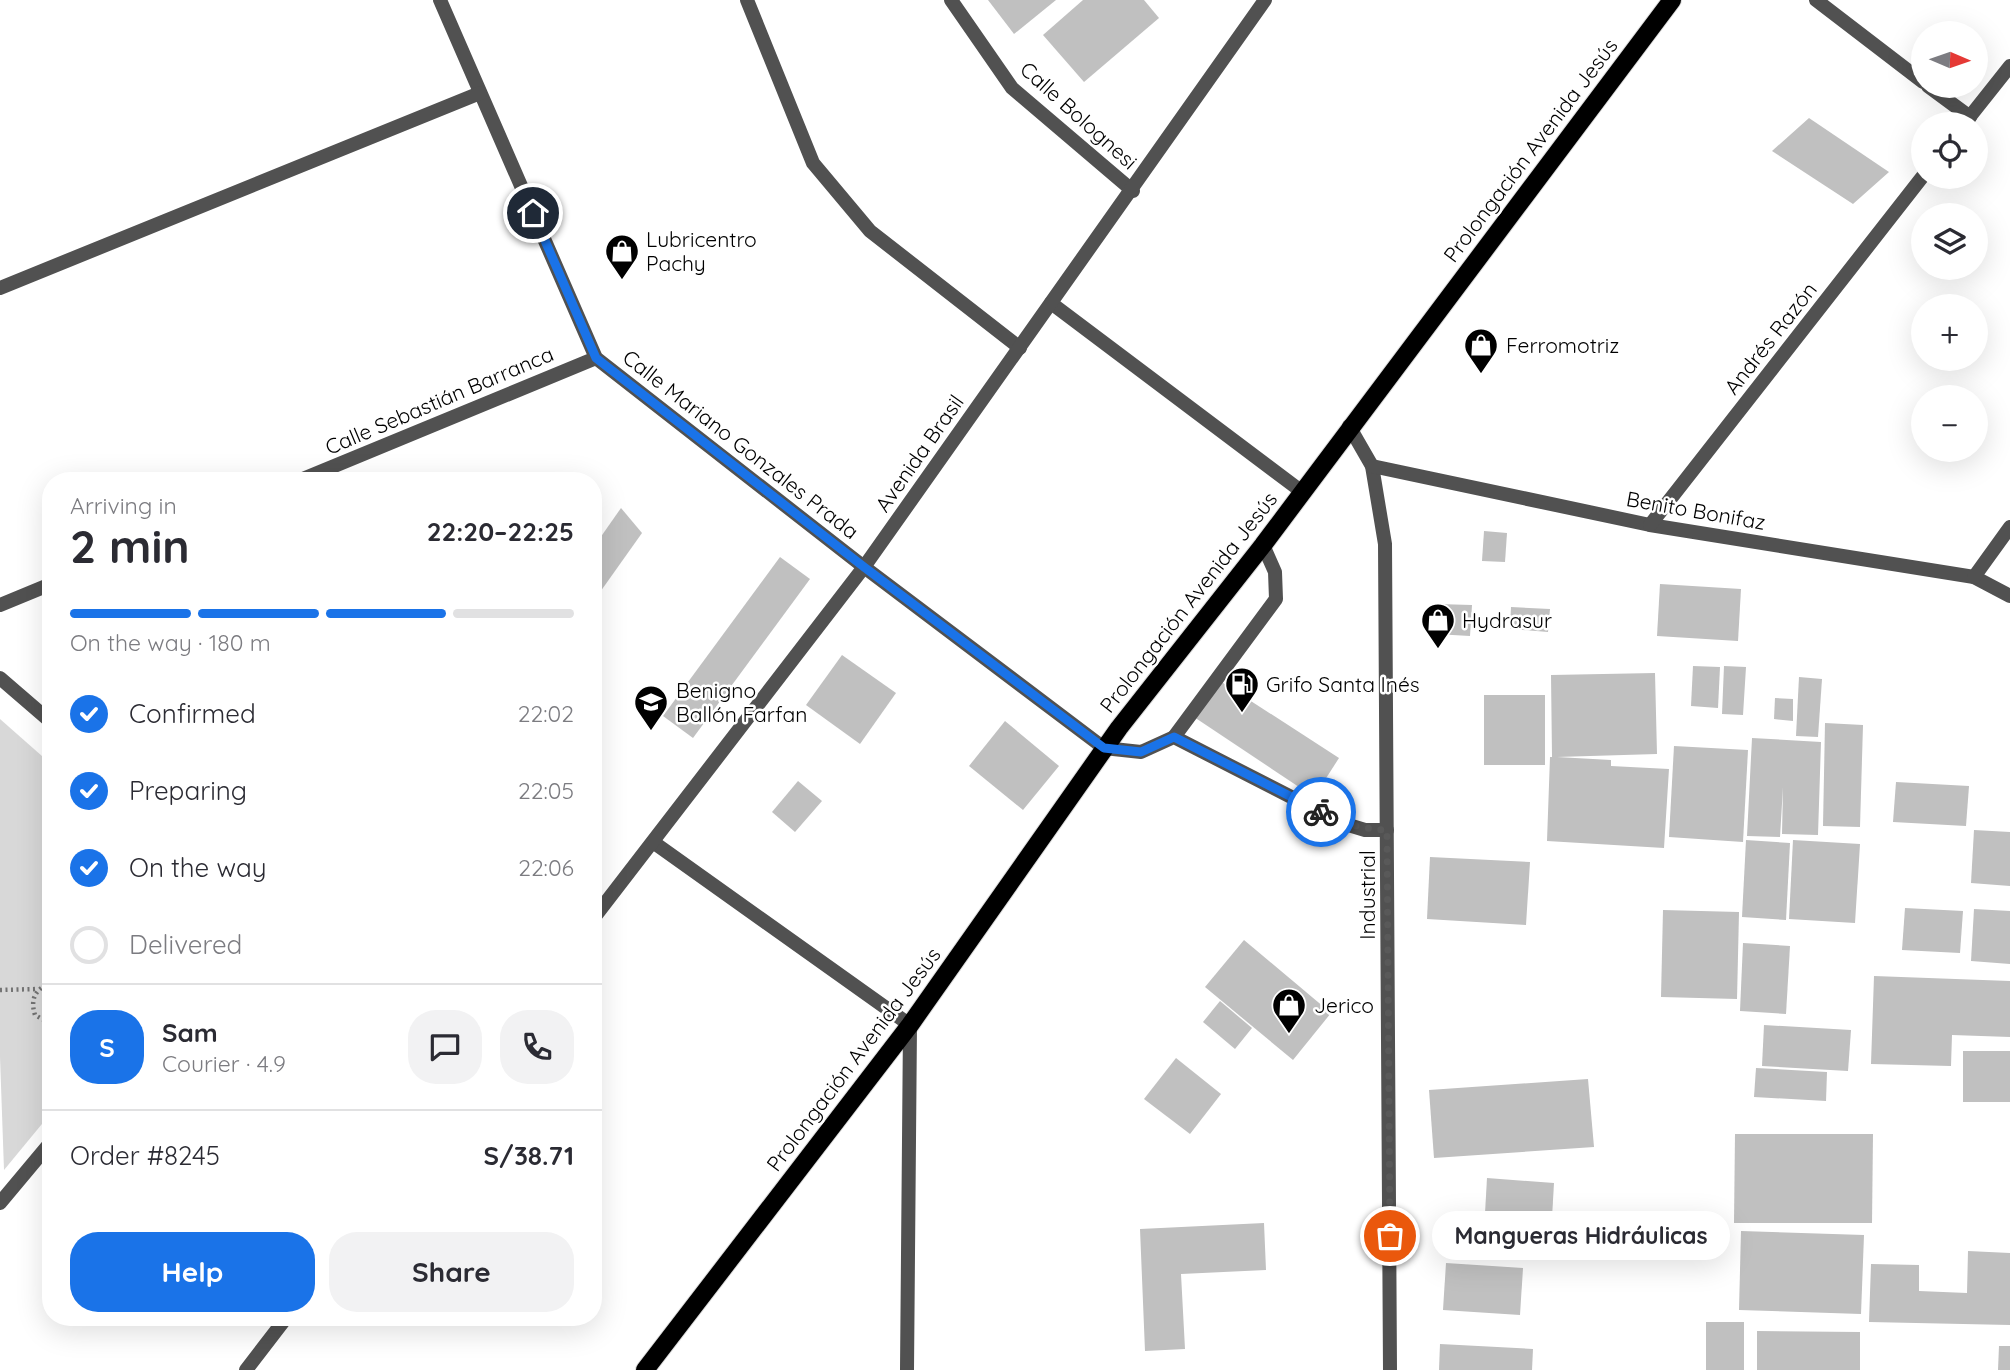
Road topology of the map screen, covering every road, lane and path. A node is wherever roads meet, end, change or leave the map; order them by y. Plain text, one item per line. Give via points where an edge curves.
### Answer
1 (440, 0) edge
2 (747, 0) edge
3 (951, 0) edge
4 (1265, 0) edge
5 (1672, 0) edge
6 (1816, 0) edge
7 (2010, 66) edge
8 (1911, 73) edge
9 (480, 93) junction
10 (1941, 98) edge
11 (1957, 112) edge
12 (1974, 112) edge
13 (1913, 189) edge
14 (1133, 191) junction
15 (0, 288) edge
16 (1051, 303) junction
17 (1020, 348) junction
18 (596, 358) junction
19 (1349, 426) junction
20 (1372, 466) junction
21 (320, 472) edge
22 (1301, 491) junction
23 (1650, 524) junction
24 (2010, 527) edge
25 (1262, 545) junction
26 (864, 567) junction
27 (1974, 577) junction
28 (42, 588) edge
29 (2010, 596) edge
30 (0, 605) edge
31 (0, 678) edge
32 (42, 714) edge
33 (1174, 737) junction
34 (1104, 748) junction
35 (1387, 830) junction
36 (653, 842) junction
37 (602, 907) edge
38 (42, 988) edge
39 (39, 989) junction
40 (0, 990) edge
41 (42, 1021) edge
42 (910, 1025) junction
43 (42, 1153) edge
44 (0, 1203) edge
45 (280, 1326) edge
46 (246, 1370) edge
47 (645, 1370) edge
48 (907, 1370) edge
49 (1390, 1370) edge

1 - 9 street, Calle Mariano Gonzales Prada
2 - 17 street via 813,163 870,231
3 - 14 street, Calle Bolognesi via 1012,88
4 - 14 street, Avenida Brasil
5 - 19 main road, Prolongación Avenida Jesús
6 - 8 street
7 - 12 street
9 - 15 street
9 - 18 street, Calle Mariano Gonzales Prada
10 - 11 street
13 - 23 street, Andrés Razón
14 - 16 street, Avenida Brasil
16 - 17 street, Avenida Brasil
16 - 22 street
17 - 26 street, Avenida Brasil
18 - 21 street, Calle Sebastián Barranca
18 - 26 street, Calle Mariano Gonzales Prada
19 - 20 street, Industrial
19 - 22 main road, Prolongación Avenida Jesús
20 - 23 street, Benito Bonifaz
20 - 35 street, Industrial via 1385,544
22 - 25 main road, Prolongación Avenida Jesús
23 - 27 street, Benito Bonifaz
24 - 27 street
25 - 33 street via 1275,572 1276,599
25 - 34 main road, Prolongación Avenida Jesús
26 - 34 street, Calle Mariano Gonzales Prada
26 - 36 street, Avenida Brasil
27 - 29 street, Benito Bonifaz
28 - 30 street
31 - 32 street
33 - 34 street via 1141,752
33 - 35 street via 1342,823
34 - 42 main road, Prolongación Avenida Jesús
35 - 49 street, Industrial
36 - 37 street, Avenida Brasil
36 - 42 street
38 - 39 path
39 - 40 path
39 - 41 path via 33,1008
42 - 47 main road, Prolongación Avenida Jesús
42 - 48 street
43 - 44 street
45 - 46 street

